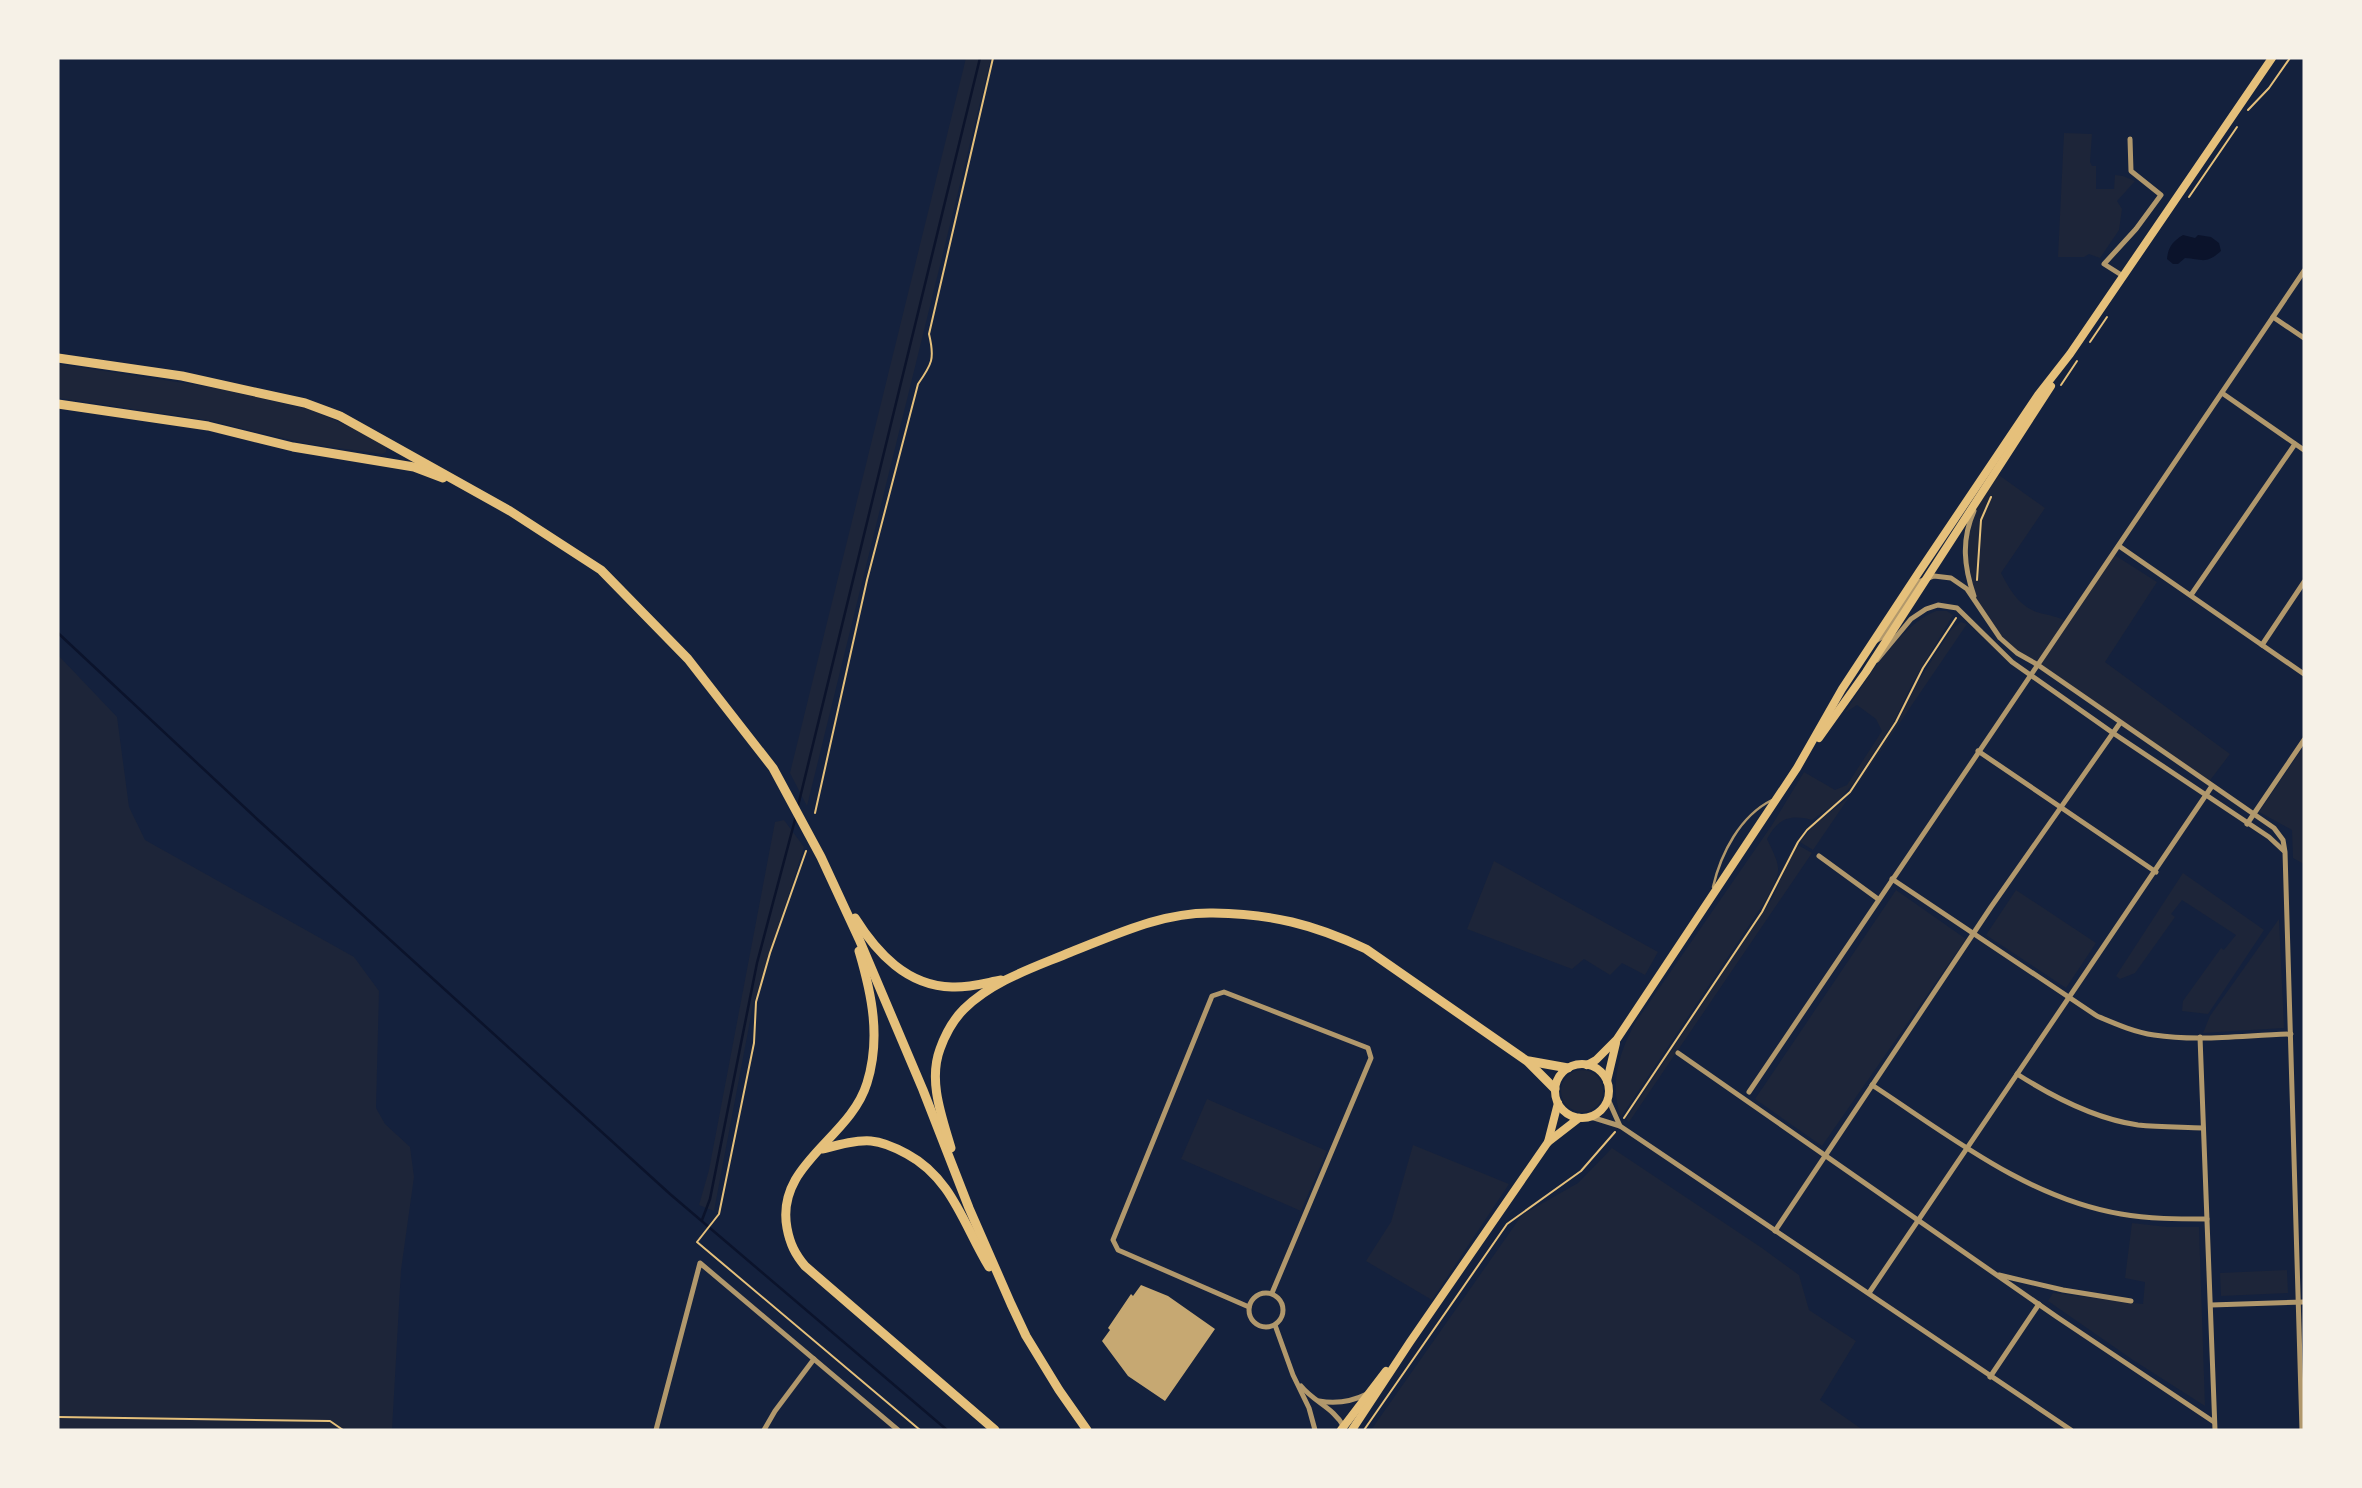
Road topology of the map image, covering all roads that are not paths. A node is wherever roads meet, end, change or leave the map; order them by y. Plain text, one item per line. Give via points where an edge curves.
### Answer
1 (2272, 58) edge
2 (2130, 139) dead end
3 (2304, 271) edge
4 (2123, 276) junction
5 (2273, 317) junction
6 (2304, 338) edge
7 (2074, 356) junction
8 (58, 358) edge
9 (2222, 394) junction
10 (58, 404) edge
11 (2295, 444) junction
12 (2304, 450) edge
13 (461, 485) junction
14 (1987, 494) junction
15 (2119, 546) junction
16 (1928, 577) junction
17 (2304, 582) edge
18 (2190, 596) junction
19 (1978, 606) junction
20 (1872, 644) junction
21 (2262, 645) junction
22 (2038, 666) junction
23 (1866, 673) junction
24 (2030, 674) junction
25 (2304, 674) edge
26 (2120, 723) junction
27 (2113, 733) junction
28 (2304, 740) edge
29 (1978, 751) junction
30 (1797, 768) junction
31 (2212, 786) junction
32 (2206, 796) junction
33 (1778, 797) junction
34 (2061, 808) junction
35 (2254, 814) junction
36 (2247, 824) junction
37 (2285, 852) junction
38 (1819, 856) dead end
39 (2156, 872) junction
40 (1892, 879) junction
41 (831, 880) junction
42 (1711, 897) junction
43 (1878, 900) junction
44 (850, 919) junction
45 (1974, 935) junction
46 (1006, 979) junction
47 (2069, 999) junction
48 (2291, 1034) junction
49 (2200, 1037) junction
50 (1618, 1039) junction
51 (1678, 1053) dead end
52 (1527, 1061) junction
53 (1587, 1065) junction
54 (1568, 1068) junction
55 (2017, 1074) junction
56 (1607, 1081) junction
57 (1872, 1084) junction
58 (1555, 1089) junction
59 (1749, 1092) dead end
60 (1608, 1099) junction
61 (1558, 1103) junction
62 (1591, 1116) junction
63 (1579, 1118) junction
64 (1620, 1126) junction
65 (2203, 1128) junction
66 (1548, 1142) junction
67 (1968, 1148) junction
68 (821, 1150) junction
69 (2294, 1151) junction
70 (2304, 1151) edge
71 (1825, 1155) junction
72 (966, 1200) junction
73 (2207, 1219) junction
74 (1918, 1220) junction
75 (1776, 1231) junction
76 (1996, 1274) junction
77 (1272, 1293) junction
78 (1869, 1293) junction
79 (2131, 1301) dead end
80 (2301, 1302) edge
81 (1011, 1304) junction
82 (2039, 1304) junction
83 (2211, 1305) junction
84 (1249, 1307) junction
85 (1275, 1325) junction
86 (1410, 1342) junction
87 (814, 1359) junction
88 (1293, 1375) junction
89 (1990, 1377) junction
90 (1369, 1393) junction
91 (1316, 1400) junction
92 (2303, 1412) edge
93 (2214, 1422) junction
94 (1343, 1429) edge
95 (656, 1430) edge
96 (764, 1430) edge
97 (897, 1430) edge
98 (995, 1430) edge
99 (1087, 1430) edge
100 (1315, 1430) edge
101 (1352, 1430) edge
102 (2070, 1430) edge
103 (2215, 1430) edge
104 (2302, 1430) edge

1 - 4 main road
2 - 4 street via 2131,171 2161,195 2104,264
3 - 5 street
4 - 7 main road
5 - 6 street
5 - 9 street
7 - 14 main road
7 - 20 main road via 2031,405
8 - 13 main road via 182,376 305,403 368,430
9 - 11 street
9 - 15 street
10 - 13 main road via 208,426 304,449 414,467
11 - 12 street
11 - 18 street
13 - 41 main road via 601,570 688,659 773,768
14 - 16 main road
14 - 19 street via 1972,516 1965,538 1964,559
15 - 18 street
15 - 22 street
16 - 19 street via 1959,582
16 - 20 street via 1918,582 1882,637
16 - 23 main road
17 - 21 street
18 - 21 street
19 - 22 street via 2000,638
20 - 30 main road
21 - 25 street
22 - 24 street
22 - 26 street
23 - 24 street via 1911,619 1938,605 1958,611
23 - 30 main road
24 - 27 street
24 - 29 street
26 - 27 street
26 - 31 street
27 - 32 street
27 - 34 street
28 - 35 street
29 - 34 street
29 - 40 street
30 - 33 main road
31 - 32 street
31 - 35 street
32 - 36 street
32 - 39 street
33 - 42 main road
33 - 42 lane via 1752,811 1722,855
34 - 39 street
34 - 45 street
35 - 36 street
35 - 37 street via 2280,834
36 - 37 street
37 - 48 street
38 - 43 street
39 - 47 street
40 - 43 street
40 - 45 street
41 - 44 main road
41 - 46 main road via 876,950 903,972 939,986
42 - 50 main road
43 - 59 street
44 - 68 main road via 870,993 874,1053 862,1098
44 - 72 main road
45 - 47 street
45 - 57 street
46 - 52 main road via 1139,925 1180,915 1286,919 1366,949
46 - 72 main road via 962,1010 939,1052 935,1083
47 - 49 street via 2129,1030
47 - 55 street
48 - 49 street
48 - 69 street
49 - 65 street
50 - 53 main road
50 - 56 main road
51 - 71 street
52 - 54 main road
52 - 58 main road
53 - 54 main road
53 - 56 main road
54 - 58 main road
55 - 65 street via 2108,1117 2135,1124
55 - 67 street
56 - 60 main road
57 - 67 street
57 - 71 street
58 - 61 main road
60 - 62 main road
60 - 64 street
61 - 63 main road via 1563,1111
61 - 66 main road
62 - 63 main road
62 - 64 street
63 - 66 main road
64 - 75 street
65 - 73 street
66 - 86 main road
67 - 73 street via 2034,1187 2073,1202 2121,1214
67 - 74 street
68 - 81 main road via 872,1141 916,1158 938,1176 951,1195 976,1248
68 - 98 main road via 806,1163 787,1196 785,1215 794,1254
69 - 70 street
69 - 80 street
71 - 74 street
71 - 75 street
72 - 81 main road
73 - 83 street
74 - 76 street
74 - 78 street
75 - 78 street
76 - 79 street
76 - 82 street
77 - 84 street via 1255,1296
77 - 84 street via 1371,1058 1368,1048 1224,992 1212,996 1113,1240 1118,1250
77 - 85 street via 1283,1305 1283,1317
78 - 89 street
80 - 83 street
80 - 92 street
81 - 99 main road via 1026,1336
82 - 89 street
82 - 93 street
83 - 93 street
84 - 85 street via 1256,1324
85 - 88 street
86 - 90 main road
86 - 101 main road
87 - 95 street via 700,1263
87 - 96 street
87 - 97 street
88 - 91 street
88 - 100 street
89 - 102 street
90 - 91 street via 1346,1402
90 - 94 main road
91 - 94 street via 1338,1416
92 - 104 street
93 - 103 street

